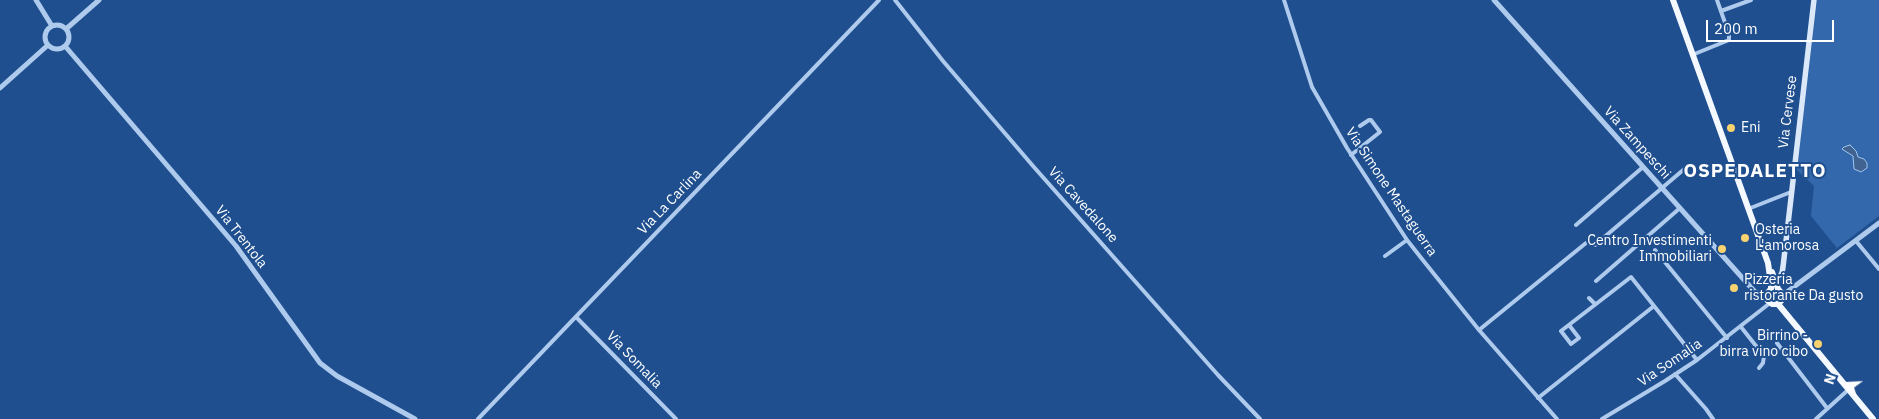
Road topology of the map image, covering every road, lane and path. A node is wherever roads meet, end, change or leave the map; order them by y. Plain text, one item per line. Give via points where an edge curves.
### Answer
1 (36, 0) edge
2 (99, 0) edge
3 (879, 0) edge
4 (895, 0) edge
5 (1284, 0) edge
6 (1494, 0) edge
7 (1672, 0) edge
8 (1717, 0) edge
9 (1751, 0) edge
10 (1814, 0) edge
11 (1721, 11) junction
12 (52, 26) junction
13 (66, 30) junction
14 (48, 45) junction
15 (65, 46) junction
16 (1692, 55) junction
17 (0, 88) edge
18 (1360, 126) dead end
19 (1351, 155) junction
20 (1689, 165) dead end
21 (1643, 167) junction
22 (1661, 187) junction
23 (1791, 192) junction
24 (1680, 208) junction
25 (1748, 209) junction
26 (1879, 223) edge
27 (1576, 225) dead end
28 (1407, 240) junction
29 (1856, 241) junction
30 (1586, 243) dead end
31 (1595, 244) dead end
32 (1655, 250) dead end
33 (1385, 256) dead end
34 (1784, 257) junction
35 (1768, 263) junction
36 (1879, 269) edge
37 (1772, 270) junction
38 (1596, 281) dead end
39 (1775, 286) junction
40 (1766, 295) junction
41 (1783, 295) junction
42 (1589, 298) dead end
43 (1770, 303) junction
44 (1595, 304) junction
45 (1778, 304) junction
46 (1654, 306) junction
47 (576, 317) junction
48 (1570, 324) junction
49 (1741, 327) junction
50 (1479, 330) junction
51 (1726, 338) junction
52 (1777, 343) dead end
53 (1697, 360) junction
54 (1759, 368) dead end
55 (1675, 374) junction
56 (1848, 390) junction
57 (1538, 398) junction
58 (1828, 408) junction
59 (416, 419) edge
60 (478, 419) edge
61 (676, 419) edge
62 (1260, 419) edge
63 (1557, 419) edge
64 (1602, 419) edge
65 (1713, 419) edge
66 (1816, 419) edge
67 (1873, 419) edge

1 - 12 street
2 - 13 street
3 - 47 street, Via La Carlina
4 - 62 street, Via Cavedalone via 1033,166
5 - 19 street, Via Simone Mastaguerra via 1312,87
6 - 21 street, Via Zampeschi
7 - 16 main road
8 - 11 street
9 - 11 street
10 - 23 main road, Via Cervese
11 - 16 street via 1729,40
12 - 13 street
12 - 14 street via 45,35
13 - 15 street via 69,40
14 - 15 street via 58,49
14 - 17 street
15 - 59 street, Via Trentola via 236,246 320,363 337,376
16 - 25 main road
18 - 19 street via 1369,120 1380,132
19 - 28 street, Via Simone Mastaguerra
20 - 22 street
21 - 22 street, Via Zampeschi
21 - 27 street
22 - 24 street, Via Zampeschi
22 - 31 street
23 - 25 street
23 - 34 main road, Via Cervese
24 - 38 street
24 - 40 street, Via Zampeschi via 1755,292
25 - 35 main road
26 - 29 street
28 - 33 street
28 - 50 street, Via Simone Mastaguerra
29 - 36 street
29 - 41 street
30 - 50 street
32 - 51 street
34 - 37 main road via 1779,271
34 - 39 main road, Via Cervese via 1782,273
35 - 37 main road
35 - 39 main road
37 - 39 main road
39 - 40 main road
39 - 41 main road
40 - 43 main road
41 - 45 main road
42 - 44 street
43 - 45 main road
43 - 49 street, Via Somalia
44 - 46 street via 1631,277
44 - 48 street
45 - 56 main road
46 - 53 street
46 - 57 street
47 - 60 street, Via La Carlina
47 - 61 street, Via Somalia
48 - 48 street via 1561,331 1572,344 1579,338
49 - 51 street, Via Somalia
49 - 54 street via 1764,356
50 - 57 street, Via Simone Mastaguerra
51 - 53 street, Via Somalia
52 - 58 street
53 - 55 street, Via Somalia
55 - 64 street, Via Somalia
55 - 65 street
56 - 58 street
56 - 67 main road
57 - 63 street, Via Simone Mastaguerra
58 - 66 street

